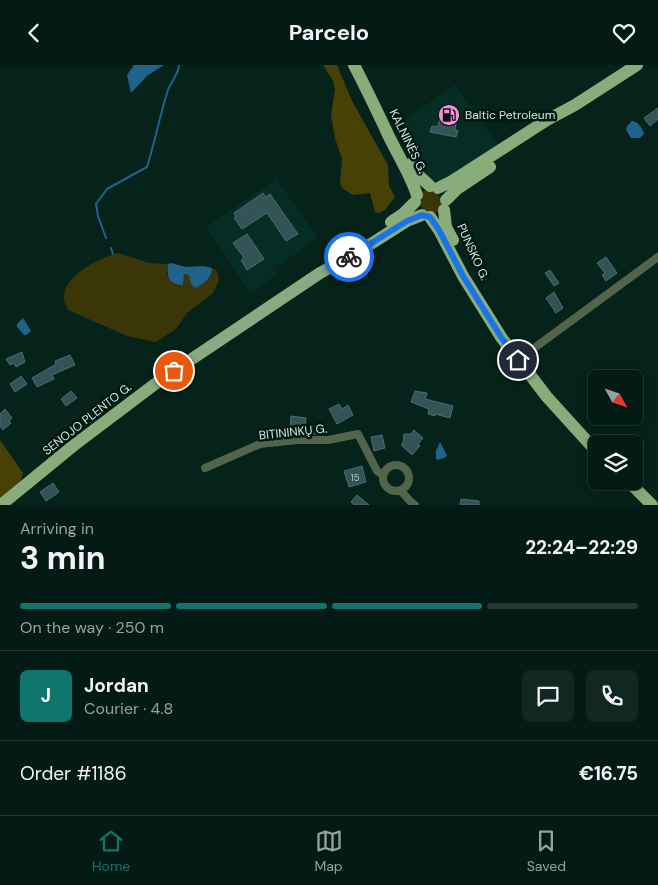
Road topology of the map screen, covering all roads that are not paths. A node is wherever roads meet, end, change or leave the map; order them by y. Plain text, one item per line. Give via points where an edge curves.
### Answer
1 (354, 65) edge
2 (637, 65) edge
3 (373, 101) junction
4 (575, 105) junction
5 (434, 187) junction
6 (416, 199) junction
7 (445, 205) junction
8 (426, 216) junction
9 (658, 257) edge
10 (320, 273) junction
11 (481, 304) junction
12 (518, 360) junction
13 (588, 442) edge
14 (205, 468) dead end
15 (383, 475) junction
16 (637, 490) edge
17 (401, 491) junction
18 (1, 505) edge
19 (415, 505) edge
20 (652, 505) edge

1 - 3 main road, KALNINĖS G.
2 - 4 main road
3 - 5 main road, KALNINĖS G. via 419,175
3 - 6 main road, KALNINĖS G. via 412,180
4 - 5 main road via 452,181
4 - 7 main road via 457,189
5 - 6 main road via 420,190
5 - 7 main road via 442,191
6 - 8 main road via 418,212
6 - 10 main road, SENOJO PLENTO G. via 403,215
7 - 8 main road via 440,214
7 - 11 main road, PUNSKO G. via 446,227
8 - 10 main road, SENOJO PLENTO G. via 407,221
8 - 11 main road, PUNSKO G. via 439,230
9 - 12 street
10 - 18 main road, SENOJO PLENTO G. via 158,381
11 - 12 main road, PUNSKO G.
12 - 13 main road, PUNSKO G.
14 - 15 street, BITININKŲ G. via 260,444 328,440 358,434 377,471
15 - 17 street via 386,487
15 - 17 street via 387,468 395,465 406,470 409,481
16 - 20 main road
17 - 19 street

